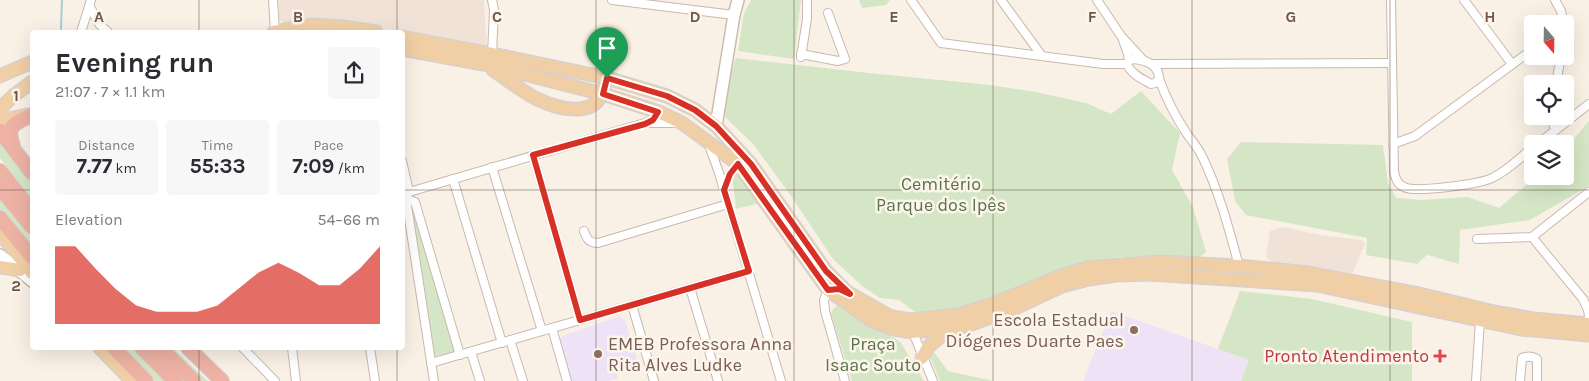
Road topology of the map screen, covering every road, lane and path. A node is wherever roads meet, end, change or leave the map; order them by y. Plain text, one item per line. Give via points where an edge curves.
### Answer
1 (273, 0) edge
2 (492, 0) edge
3 (496, 0) edge
4 (612, 0) edge
5 (738, 0) edge
6 (807, 0) edge
7 (912, 0) edge
8 (1001, 0) edge
9 (1097, 0) edge
10 (1391, 0) edge
11 (1464, 0) edge
12 (1555, 0) edge
13 (91, 4) edge
14 (494, 10) junction
15 (828, 13) dead end
16 (734, 15) junction
17 (1562, 15) edge
18 (82, 30) edge
19 (106, 30) edge
20 (274, 30) edge
21 (285, 30) edge
22 (365, 30) edge
23 (1121, 36) junction
24 (405, 38) edge
25 (405, 49) edge
26 (1042, 56) junction
27 (1524, 56) edge
28 (490, 60) junction
29 (1144, 61) junction
30 (1128, 62) junction
31 (30, 63) edge
32 (1392, 63) junction
33 (1153, 64) junction
34 (1512, 64) junction
35 (1176, 65) junction
36 (0, 76) edge
37 (1159, 77) junction
38 (607, 78) junction
39 (30, 83) edge
40 (1151, 84) junction
41 (603, 94) junction
42 (667, 96) junction
43 (1167, 101) junction
44 (1589, 104) edge
45 (0, 109) edge
46 (658, 112) junction
47 (30, 114) edge
48 (30, 115) edge
49 (0, 121) edge
50 (645, 124) junction
51 (685, 125) junction
52 (1552, 125) edge
53 (716, 126) junction
54 (1555, 130) junction
55 (0, 131) edge
56 (1549, 135) edge
57 (707, 140) junction
58 (1393, 144) junction
59 (15, 150) junction
60 (1524, 154) edge
61 (533, 155) junction
62 (738, 164) junction
63 (492, 167) junction
64 (30, 170) edge
65 (0, 171) edge
66 (405, 178) edge
67 (453, 179) junction
68 (0, 188) edge
69 (724, 190) junction
70 (1589, 192) edge
71 (408, 196) junction
72 (728, 204) junction
73 (30, 209) edge
74 (0, 218) edge
75 (30, 225) edge
76 (584, 231) dead end
77 (0, 233) edge
78 (1532, 237) junction
79 (1477, 239) dead end
80 (0, 255) edge
81 (30, 255) edge
82 (1240, 266) junction
83 (0, 267) edge
84 (20, 270) junction
85 (30, 270) edge
86 (749, 271) junction
87 (30, 279) edge
88 (1229, 279) junction
89 (690, 288) junction
90 (828, 290) junction
91 (1415, 293) junction
92 (850, 294) junction
93 (1392, 301) junction
94 (632, 305) junction
95 (1589, 316) edge
96 (580, 320) junction
97 (1480, 321) junction
98 (1589, 324) edge
99 (912, 326) junction
100 (552, 328) junction
101 (949, 328) junction
102 (542, 331) junction
103 (1589, 335) edge
104 (510, 340) junction
105 (502, 343) junction
106 (102, 350) edge
107 (116, 350) edge
108 (144, 350) edge
109 (162, 350) edge
110 (190, 350) edge
111 (245, 350) edge
112 (292, 350) edge
113 (370, 350) edge
114 (470, 352) junction
115 (460, 355) junction
116 (922, 358) junction
117 (431, 363) junction
118 (132, 381) edge
119 (146, 381) edge
120 (175, 381) edge
121 (194, 381) edge
122 (222, 381) edge
123 (275, 381) edge
124 (296, 381) edge
125 (375, 381) edge
126 (434, 381) edge
127 (480, 381) edge
128 (523, 381) edge
129 (567, 381) edge
130 (654, 381) edge
131 (718, 381) edge
132 (782, 381) edge
133 (845, 381) edge
134 (933, 381) edge
135 (1476, 381) edge
136 (1520, 381) edge
137 (1537, 381) edge

1 - 20 street
2 - 14 street
3 - 14 street
4 - 16 street
5 - 16 street
6 - 15 street via 801,55 845,59
7 - 26 street via 941,43
8 - 26 street
9 - 23 street
10 - 32 street
11 - 34 street
12 - 17 street
13 - 18 street
13 - 19 street via 100,25
14 - 28 street
16 - 53 street
21 - 22 main road via 311,25
23 - 29 street
23 - 30 street
24 - 28 main road
25 - 28 main road
26 - 30 street via 1103,64
27 - 34 street
28 - 38 main road
28 - 41 main road
28 - 41 main road via 526,93 544,102 584,109 597,102
29 - 30 street via 1133,59
29 - 33 street
30 - 40 street via 1132,73
31 - 36 main road
32 - 35 street
32 - 58 street
33 - 35 street
33 - 37 street
34 - 58 street via 1414,136
35 - 37 street
37 - 40 street
37 - 43 street
38 - 41 main road
38 - 42 main road
39 - 45 main road
40 - 43 street
41 - 46 main road
42 - 46 main road
42 - 53 main road via 695,110
43 - 82 street via 1209,170
44 - 54 street
46 - 50 street
46 - 51 main road
47 - 49 main road
48 - 59 highway via 12,127 10,139
50 - 51 street
50 - 61 street
51 - 53 main road via 712,131
51 - 57 main road
52 - 54 street
53 - 92 main road via 751,164 826,271
54 - 56 street
55 - 59 highway
57 - 62 main road
57 - 69 street
58 - 60 street via 1394,172 1398,183 1406,188 1482,182 1502,172
59 - 64 highway
61 - 63 street
61 - 96 street
62 - 69 street
62 - 90 main road
63 - 67 street
63 - 102 street
65 - 73 highway
66 - 71 street
67 - 71 street
67 - 105 street
68 - 75 highway
69 - 72 street
70 - 78 street
71 - 115 street via 415,202
71 - 117 street
72 - 76 street via 598,244 587,239
72 - 86 street
74 - 81 highway
77 - 85 main road
78 - 79 street
78 - 95 street via 1582,299
80 - 84 street
82 - 88 main road via 1240,274
82 - 91 main road via 1308,273
82 - 99 main road via 1159,262 1086,268 992,304
83 - 84 main road
84 - 87 street
86 - 89 street
86 - 132 street
88 - 93 main road via 1317,285
88 - 101 main road via 1142,274 1089,279 1062,286 988,319
89 - 94 street
89 - 131 street
90 - 92 main road via 839,289
90 - 99 main road via 891,328
90 - 133 street via 824,300 825,311
91 - 93 main road via 1396,295
91 - 98 main road via 1502,314
92 - 99 main road
93 - 97 main road
94 - 96 street
94 - 130 street
96 - 100 street
97 - 103 main road via 1527,330
97 - 135 street
99 - 101 main road
99 - 116 street
100 - 102 street
100 - 129 street
101 - 116 main road via 928,347
102 - 104 street
104 - 105 street
104 - 128 street
105 - 114 street
106 - 118 main road
107 - 119 highway
108 - 120 highway
109 - 121 highway
110 - 122 highway
111 - 123 street
112 - 124 street
113 - 125 street
114 - 115 street
114 - 127 street
115 - 117 street
116 - 134 street
117 - 126 street
136 - 137 street via 1522,358 1527,356 1537,359

